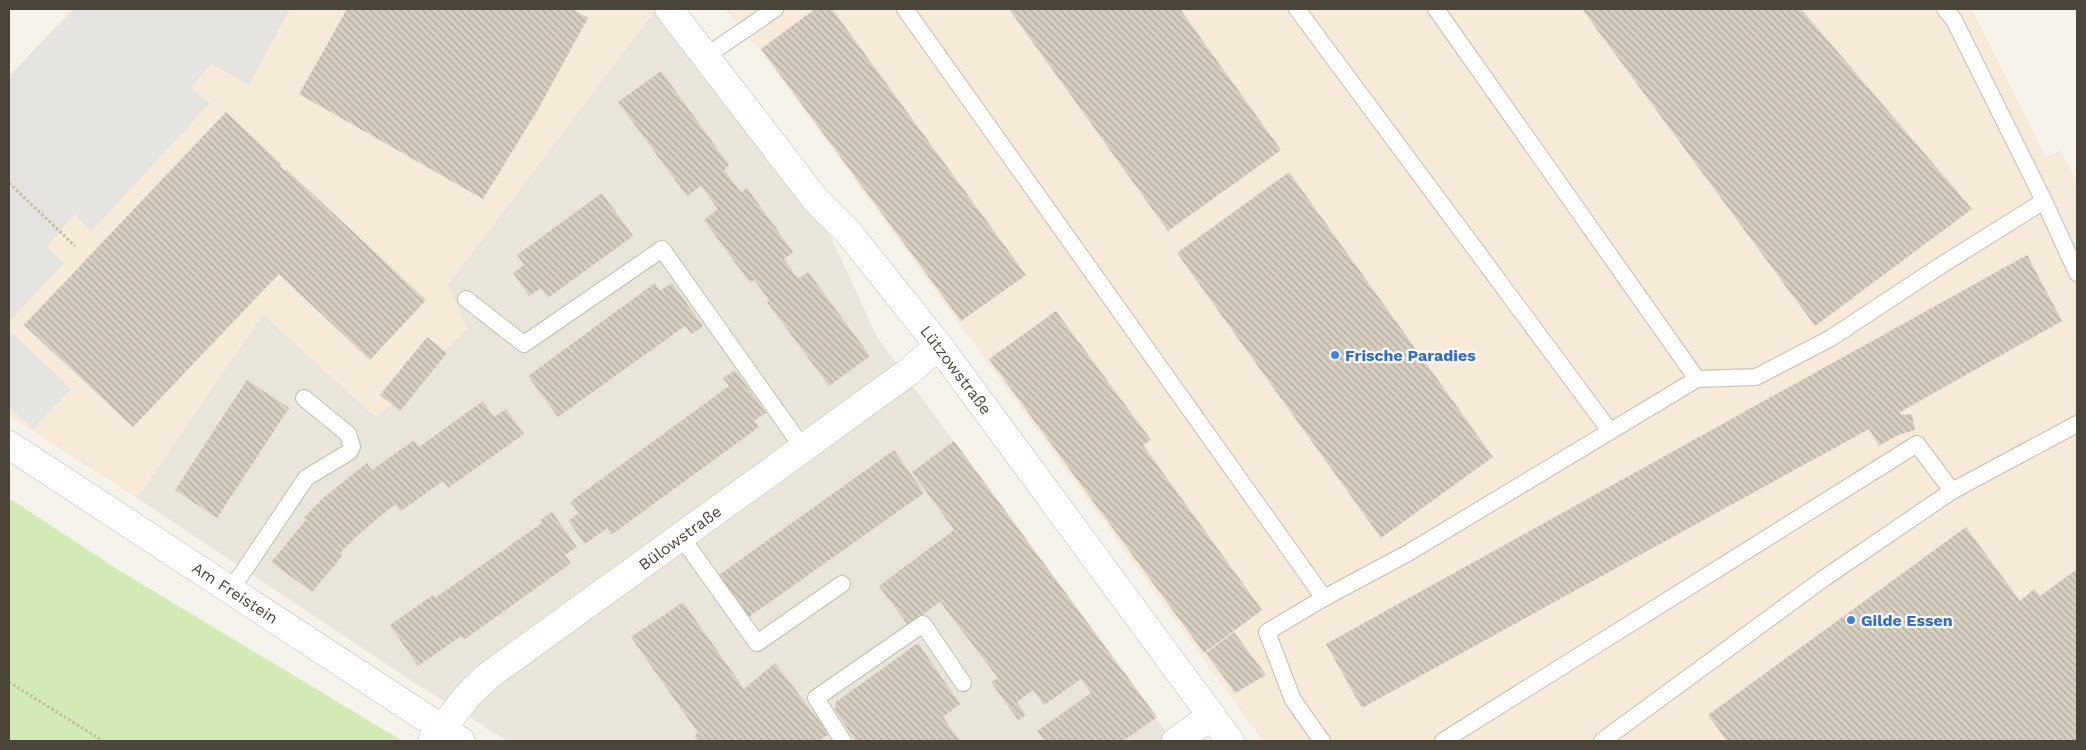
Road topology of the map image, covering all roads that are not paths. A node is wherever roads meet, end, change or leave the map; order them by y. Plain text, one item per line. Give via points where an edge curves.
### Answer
1 (669, 9) edge
2 (775, 9) edge
3 (906, 9) edge
4 (1296, 9) edge
5 (1436, 9) edge
6 (1945, 9) edge
7 (706, 56) junction
8 (2044, 201) junction
9 (2077, 272) edge
10 (466, 299) dead end
11 (939, 346) junction
12 (1697, 379) junction
13 (304, 398) dead end
14 (2077, 424) edge
15 (1610, 431) junction
16 (9, 445) edge
17 (803, 448) junction
18 (1952, 491) junction
19 (682, 538) junction
20 (842, 584) dead end
21 (229, 588) junction
22 (1324, 598) junction
23 (963, 683) dead end
24 (1212, 716) junction
25 (445, 737) edge
26 (843, 741) edge
27 (1176, 741) edge
28 (1230, 741) edge
29 (1322, 741) edge
30 (1443, 741) edge
31 (1602, 741) edge

1 - 7 street, Lützowstraße
2 - 7 lane
3 - 22 lane
4 - 15 lane
5 - 12 lane
6 - 8 lane via 1954,20
7 - 11 street, Lützowstraße via 815,199 848,232
8 - 9 lane
8 - 12 lane via 1831,338 1756,376
10 - 17 lane via 524,344 662,249
11 - 17 street, Bülowstraße
11 - 24 street, Lützowstraße
12 - 15 lane
13 - 21 lane via 348,434 352,447 306,478
14 - 18 lane
15 - 22 lane via 1408,553
16 - 21 street, Am Freistein
17 - 19 street, Bülowstraße
18 - 30 lane via 1917,444
18 - 31 lane via 1824,579
19 - 20 lane via 758,643
19 - 25 street, Bülowstraße via 488,676 469,694
21 - 25 street, Am Freistein
22 - 29 lane via 1267,632 1293,700
23 - 26 lane via 923,624 816,698
24 - 27 street
24 - 28 street, Lützowstraße

